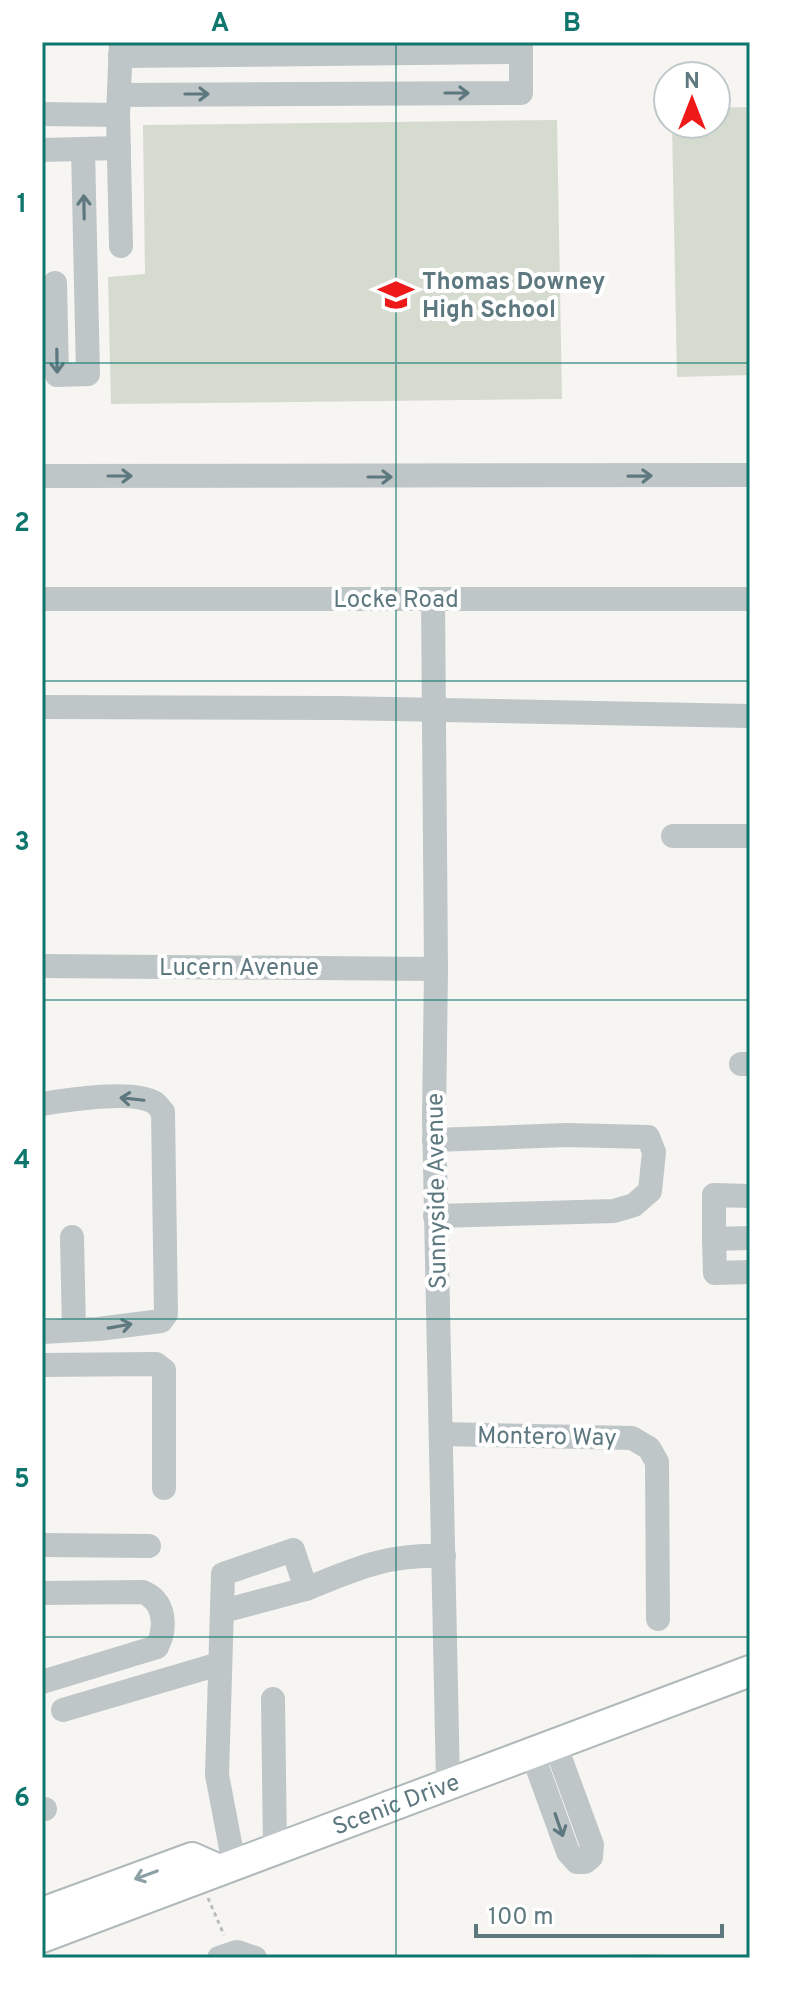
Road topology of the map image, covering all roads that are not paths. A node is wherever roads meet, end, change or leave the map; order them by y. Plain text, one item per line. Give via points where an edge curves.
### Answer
1 (521, 47) edge
2 (120, 49) edge
3 (119, 105) junction
4 (42, 114) edge
5 (119, 148) junction
6 (83, 149) junction
7 (42, 150) edge
8 (121, 246) dead end
9 (48, 283) edge
10 (86, 283) junction
11 (750, 475) edge
12 (42, 476) edge
13 (42, 599) edge
14 (433, 599) junction
15 (750, 599) edge
16 (42, 707) edge
17 (434, 711) junction
18 (750, 716) edge
19 (673, 836) dead end
20 (750, 836) edge
21 (42, 966) edge
22 (436, 969) junction
23 (42, 1104) edge
24 (434, 1140) junction
25 (750, 1196) edge
26 (435, 1216) junction
27 (72, 1237) dead end
28 (750, 1238) edge
29 (714, 1239) junction
30 (750, 1272) edge
31 (74, 1330) junction
32 (42, 1332) edge
33 (42, 1365) edge
34 (442, 1434) junction
35 (164, 1488) dead end
36 (42, 1545) edge
37 (149, 1546) dead end
38 (444, 1556) junction
39 (306, 1589) junction
40 (42, 1593) edge
41 (223, 1611) junction
42 (658, 1619) dead end
43 (219, 1664) junction
44 (750, 1671) edge
45 (42, 1682) edge
46 (273, 1699) dead end
47 (63, 1710) dead end
48 (448, 1784) junction
49 (275, 1849) junction
50 (218, 1870) junction
51 (42, 1913) edge
52 (42, 1937) edge
53 (225, 1956) edge
54 (255, 1958) edge

1 - 2 street
3 -> 1 street via 521,93
2 - 3 street
3 - 4 street
3 - 5 street
5 - 6 street
5 - 8 street
6 - 7 street
10 -> 6 street
9 - 10 street
9 -> 10 street via 57,375 88,374
12 -> 11 street
13 - 14 street, Locke Road
14 - 15 street, Locke Road
14 - 17 street, Sunnyside Avenue
16 - 17 street
17 - 18 street
17 - 22 street, Sunnyside Avenue
19 - 20 street
21 - 22 street, Lucern Avenue
22 - 24 street, Sunnyside Avenue
31 -> 23 street via 161,1321 166,1314 163,1112 140,1098
24 - 26 street, Sunnyside Avenue
24 - 26 street via 648,1137 654,1152 650,1191 634,1205 614,1211
25 - 29 street via 714,1195
26 - 34 street, Sunnyside Avenue
27 - 31 street
28 - 29 street
29 - 30 street via 715,1273
31 - 32 street
33 - 35 street via 156,1364 164,1370
34 - 38 street, Sunnyside Avenue
34 - 42 street, Montero Way via 632,1438 649,1448 657,1462
36 - 37 street
38 - 39 street via 368,1563
38 - 48 street, Sunnyside Avenue
39 - 41 street
39 - 41 street via 293,1550 223,1574
40 - 45 street via 143,1592 154,1596 162,1608 157,1647
41 - 43 street
43 - 47 street
43 - 50 street
44 - 48 main road, Scenic Drive
46 - 49 street
48 - 49 main road, Scenic Drive
49 - 50 main road, Scenic Drive
50 -> 51 main road via 192,1858
50 - 52 main road, Scenic Drive
53 - 54 street via 237,1952

